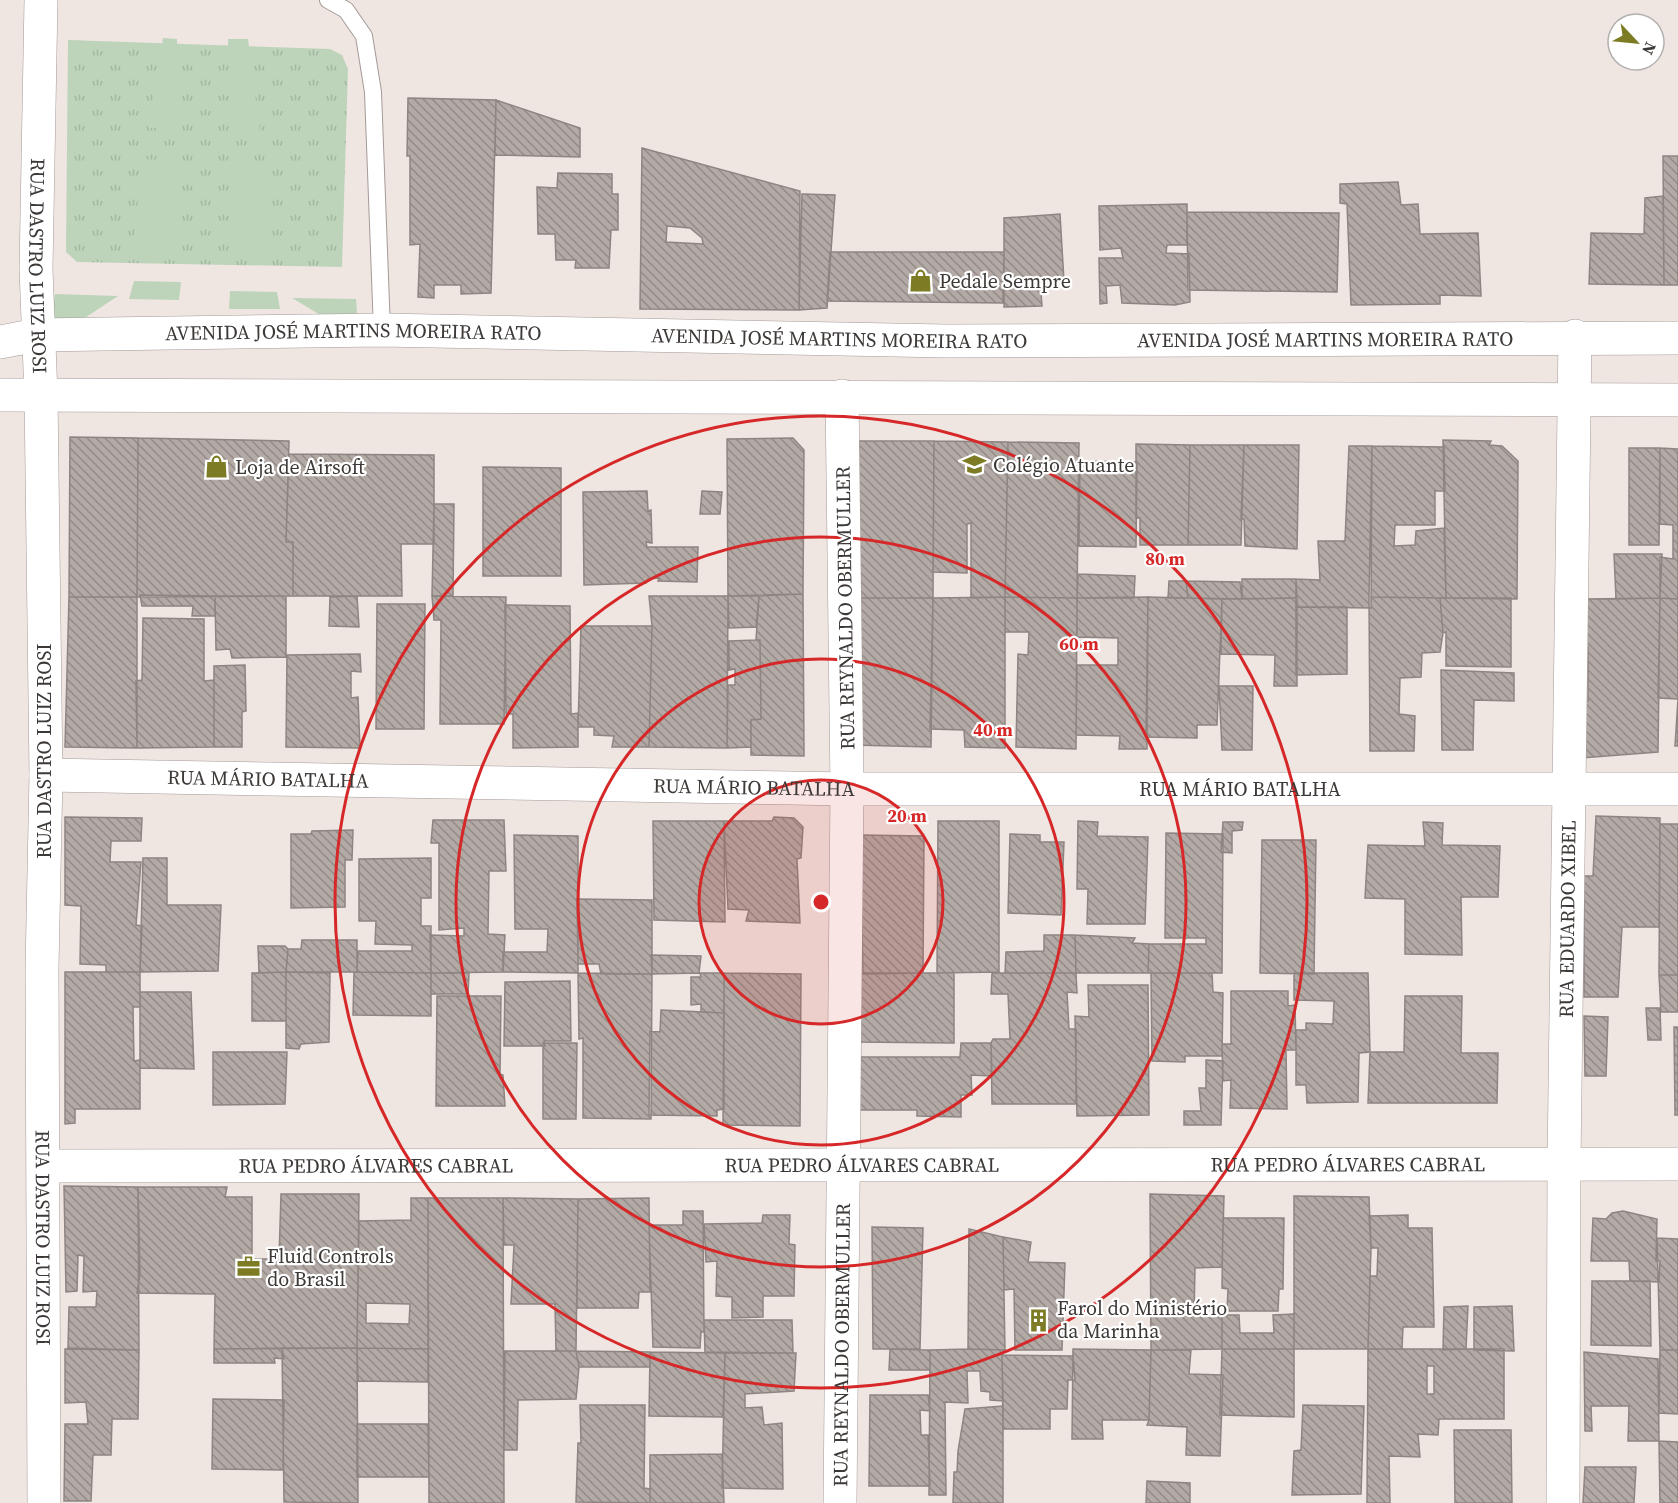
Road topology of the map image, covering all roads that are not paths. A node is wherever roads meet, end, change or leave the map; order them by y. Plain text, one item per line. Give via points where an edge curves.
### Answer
1 (41, 0) edge
2 (328, 0) edge
3 (382, 330) junction
4 (37, 335) junction
5 (1575, 336) junction
6 (1678, 338) edge
7 (0, 342) edge
8 (0, 394) edge
9 (41, 394) junction
10 (842, 396) junction
11 (1678, 400) edge
12 (1572, 401) junction
13 (46, 775) junction
14 (847, 789) junction
15 (1678, 789) edge
16 (1570, 790) junction
17 (1564, 1164) junction
18 (1678, 1164) edge
19 (842, 1165) junction
20 (44, 1166) junction
21 (44, 1503) edge
22 (840, 1503) edge
23 (1563, 1503) edge

1 - 4 street, RUA DASTRO LUIZ ROSI
2 - 3 lane via 346,10 364,36 373,92
3 - 4 street, AVENIDA JOSÉ MARTINS MOREIRA RATO
3 - 5 street, AVENIDA JOSÉ MARTINS MOREIRA RATO via 946,341
4 - 7 street, AVENIDA JOSÉ MARTINS MOREIRA RATO
4 - 9 street, RUA DASTRO LUIZ ROSI
5 - 6 street, AVENIDA JOSÉ MARTINS MOREIRA RATO
5 - 12 street, RUA EDUARDO XIBEL
8 - 9 street
9 - 10 street
9 - 13 street, RUA DASTRO LUIZ ROSI
10 - 12 street
10 - 14 street, RUA REYNALDO OBERMULLER
11 - 12 street
12 - 16 street, RUA EDUARDO XIBEL
13 - 14 street, RUA MÁRIO BATALHA
13 - 20 street, RUA DASTRO LUIZ ROSI via 42,968
14 - 16 street, RUA MÁRIO BATALHA
14 - 19 street, RUA REYNALDO OBERMULLER
15 - 16 street, RUA MÁRIO BATALHA
16 - 17 street, RUA EDUARDO XIBEL
17 - 18 street, RUA PEDRO ÁLVARES CABRAL
17 - 19 street, RUA PEDRO ÁLVARES CABRAL
17 - 23 street, RUA EDUARDO XIBEL
19 - 20 street, RUA PEDRO ÁLVARES CABRAL
19 - 22 street, RUA REYNALDO OBERMULLER
20 - 21 street, RUA DASTRO LUIZ ROSI

